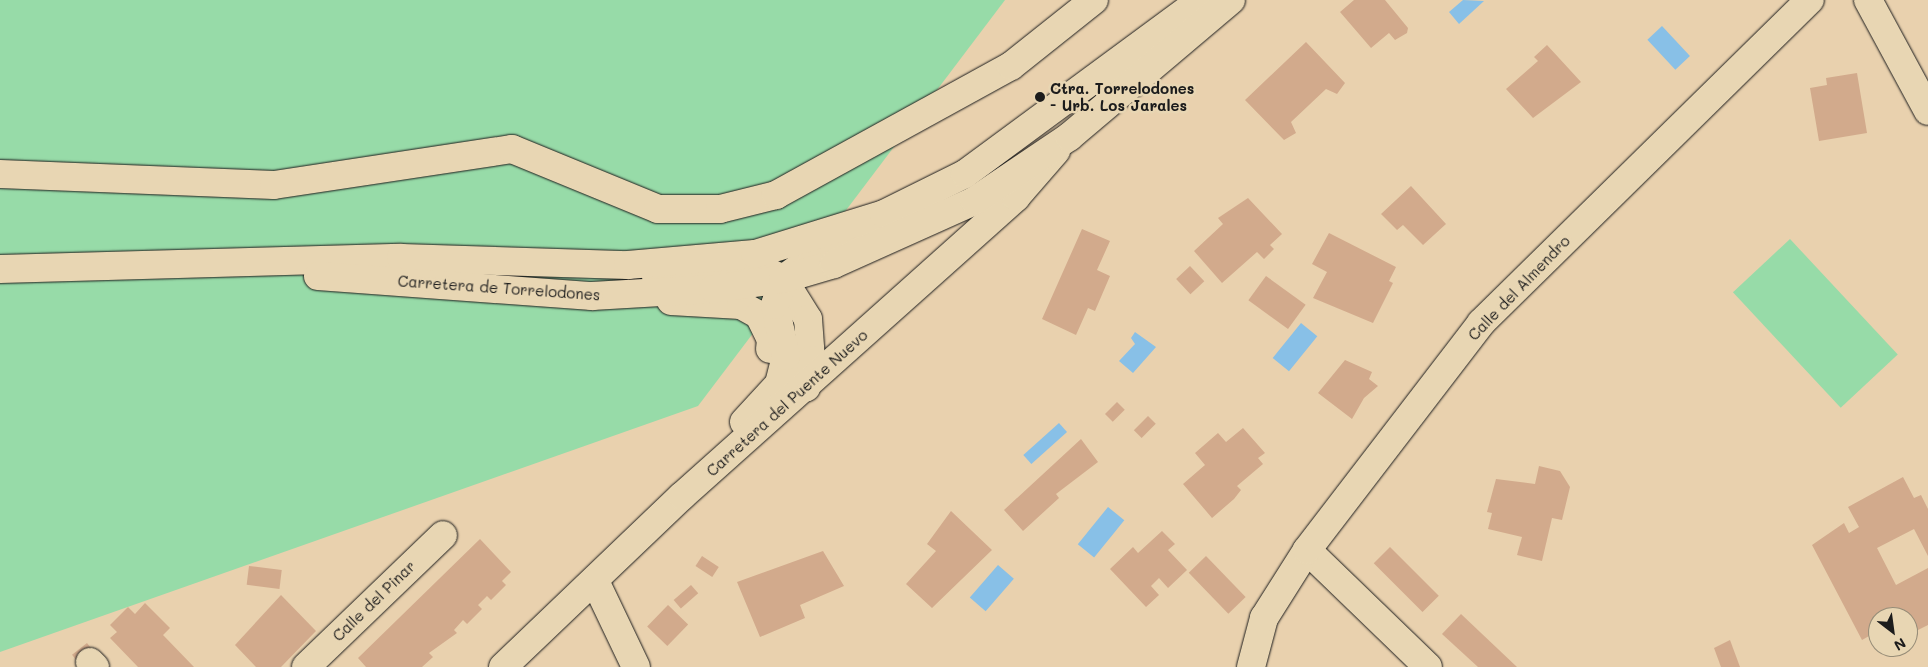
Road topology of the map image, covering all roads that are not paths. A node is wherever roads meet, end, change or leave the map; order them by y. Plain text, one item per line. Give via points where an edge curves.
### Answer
1 (1094, 0) edge
2 (1201, 0) edge
3 (1231, 0) edge
4 (1810, 0) edge
5 (1868, 0) edge
6 (1928, 111) edge
7 (1069, 137) junction
8 (0, 174) edge
9 (965, 174) junction
10 (162, 265) junction
11 (628, 265) junction
12 (0, 269) edge
13 (783, 279) junction
14 (592, 296) junction
15 (806, 388) junction
16 (750, 415) junction
17 (682, 496) junction
18 (443, 535) dead end
19 (1307, 550) junction
20 (595, 581) junction
21 (306, 667) edge
22 (503, 667) edge
23 (636, 667) edge
24 (1251, 667) edge
25 (1428, 667) edge

1 - 8 street via 1002,70 776,195 720,208 658,209 512,149 274,185
2 - 9 street, Carretera de Torrelodones
3 - 7 street, Carretera de Torrelodones
4 - 19 street, Calle del Almendro via 1481,323
5 - 6 street
7 - 13 street, Carretera de Torrelodones via 974,201 874,248
7 - 15 street, Carretera del Puente Nuevo via 1016,196
9 - 11 street, Carretera de Torrelodones via 884,214 755,254
9 - 13 street via 920,213 813,258
10 - 11 street, Carretera de Torrelodones via 401,258
10 - 12 street, Carretera de Torrelodones
10 - 14 street, Carretera de Torrelodones
11 - 13 street via 671,274 766,270
13 - 14 street, Carretera de Torrelodones via 713,289
13 - 15 street via 808,319 811,360
13 - 16 street via 775,305 786,356 780,384
14 - 16 street via 741,305 759,316 771,340 766,383
15 - 17 street, Carretera del Puente Nuevo
16 - 17 street
17 - 20 street, Carretera del Puente Nuevo
18 - 21 street, Calle del Pinar
19 - 24 street, Calle del Almendro via 1264,618
19 - 25 street
20 - 22 street, Carretera del Puente Nuevo
20 - 23 street

